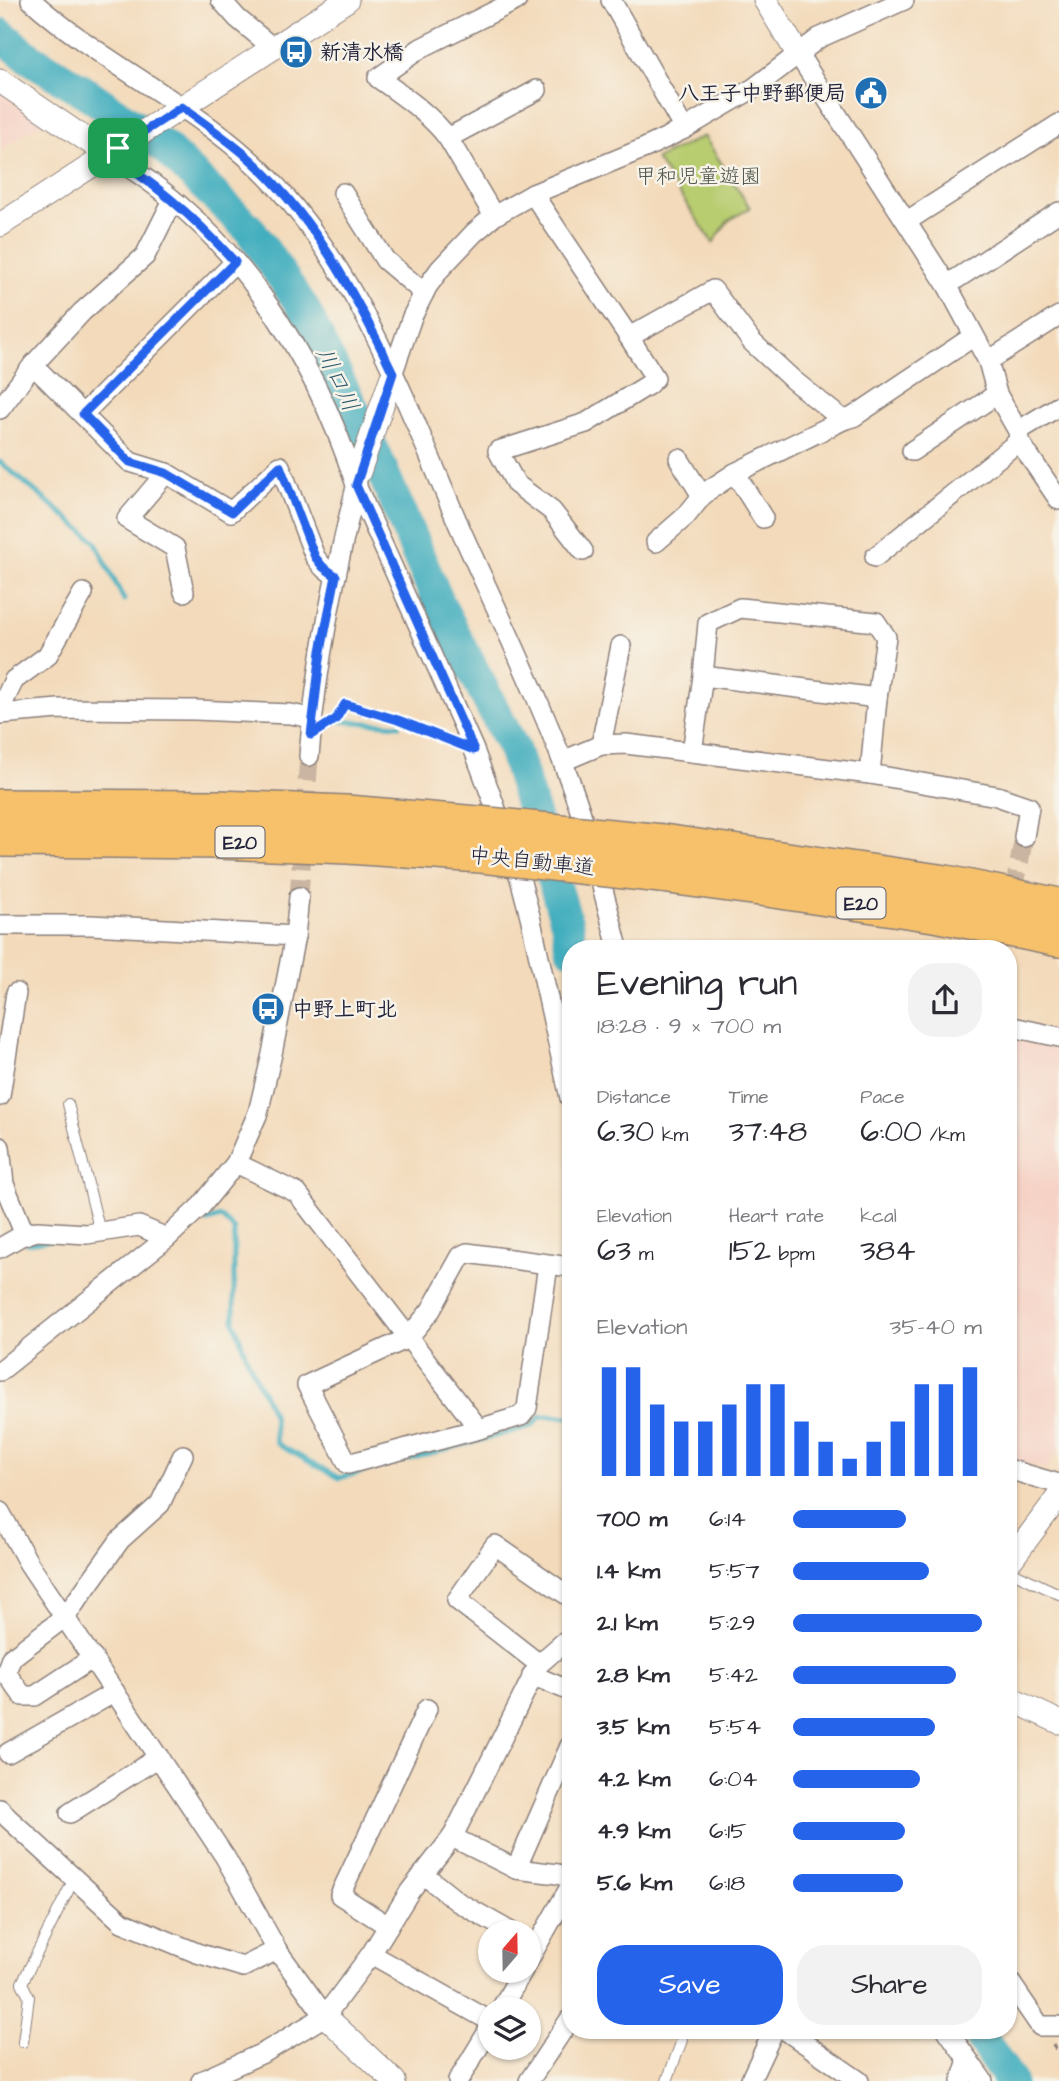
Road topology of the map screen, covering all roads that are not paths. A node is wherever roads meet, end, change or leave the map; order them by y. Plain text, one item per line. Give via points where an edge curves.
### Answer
1 (221, 0) edge
2 (347, 0) edge
3 (517, 0) edge
4 (611, 0) edge
5 (765, 0) edge
6 (904, 0) edge
7 (42, 4) edge
8 (273, 48) junction
9 (798, 54) junction
10 (0, 81) edge
11 (537, 90) dead end
12 (178, 109) junction
13 (1059, 124) edge
14 (684, 128) junction
15 (448, 138) junction
16 (113, 152) junction
17 (343, 193) dead end
18 (533, 194) junction
19 (173, 200) junction
20 (1059, 212) edge
21 (494, 216) junction
22 (907, 221) junction
23 (0, 225) edge
24 (235, 262) junction
25 (947, 285) junction
26 (424, 293) junction
27 (1059, 316) edge
28 (974, 335) junction
29 (629, 337) junction
30 (988, 361) junction
31 (33, 365) junction
32 (392, 376) junction
33 (998, 394) junction
34 (1059, 405) edge
35 (0, 410) edge
36 (83, 414) junction
37 (843, 420) junction
38 (1018, 436) junction
39 (912, 451) dead end
40 (679, 459) dead end
41 (166, 473) junction
42 (735, 473) junction
43 (1052, 475) edge
44 (358, 478) junction
45 (702, 495) junction
46 (1059, 500) edge
47 (763, 517) dead end
48 (656, 542) dead end
49 (583, 551) dead end
50 (874, 558) dead end
51 (336, 576) junction
52 (83, 593) dead end
53 (184, 593) dead end
54 (621, 646) dead end
55 (703, 676) junction
56 (877, 698) junction
57 (0, 711) edge
58 (311, 726) junction
59 (601, 746) junction
60 (474, 750) junction
61 (692, 752) junction
62 (309, 756) tunnel mouth
63 (563, 761) junction
64 (870, 774) junction
65 (0, 807) edge
66 (1024, 837) tunnel mouth
67 (0, 839) edge
68 (479, 840) junction
69 (662, 859) junction
70 (299, 897) tunnel mouth
71 (1059, 906) edge
72 (0, 925) edge
73 (295, 936) junction
74 (1059, 939) edge
75 (616, 940) edge
76 (16, 993) dead end
77 (1017, 1028) edge
78 (1059, 1037) edge
79 (562, 1063) edge
80 (0, 1097) edge
81 (68, 1104) dead end
82 (0, 1147) edge
83 (236, 1163) junction
84 (100, 1232) junction
85 (25, 1235) junction
86 (166, 1238) junction
87 (0, 1248) edge
88 (548, 1265) junction
89 (562, 1267) edge
90 (408, 1338) junction
91 (0, 1371) edge
92 (478, 1429) junction
93 (183, 1455) dead end
94 (1017, 1472) edge
95 (1059, 1484) edge
96 (1059, 1496) edge
97 (0, 1512) edge
98 (1017, 1552) edge
99 (1017, 1574) edge
100 (562, 1591) edge
101 (1059, 1594) edge
102 (65, 1618) junction
103 (562, 1645) edge
104 (93, 1658) junction
105 (536, 1670) junction
106 (562, 1686) edge
107 (115, 1692) junction
108 (1017, 1702) edge
109 (427, 1709) dead end
110 (1059, 1722) edge
111 (8, 1753) dead end
112 (159, 1757) junction
113 (562, 1764) edge
114 (0, 1809) edge
115 (70, 1813) dead end
116 (452, 1836) junction
117 (516, 1869) junction
118 (424, 1874) junction
119 (562, 1875) edge
120 (74, 1879) junction
121 (562, 1900) edge
122 (490, 1920) edge
123 (388, 1926) junction
124 (541, 1934) edge
125 (278, 1950) junction
126 (371, 1954) junction
127 (1017, 1992) edge
128 (478, 2014) edge
129 (326, 2015) junction
130 (1059, 2026) edge
131 (562, 2031) edge
132 (770, 2039) edge
133 (798, 2039) edge
134 (953, 2039) edge
135 (682, 2040) dead end
136 (23, 2042) dead end
137 (478, 2048) edge
138 (968, 2060) junction
139 (201, 2081) edge
140 (394, 2081) edge
141 (458, 2081) edge
142 (529, 2081) edge
143 (667, 2081) edge
144 (750, 2081) edge
145 (859, 2081) edge
146 (961, 2081) edge
147 (983, 2081) edge

1 - 8 street
2 - 8 street
3 - 15 street via 421,48 378,78
4 - 14 street
5 - 9 street
6 - 9 street via 818,38
7 - 12 street via 69,32
8 - 12 street
9 - 14 street via 754,88
9 - 22 street
10 - 16 street
11 - 15 street
12 - 16 street
12 - 32 street via 243,153 278,188 352,291
13 - 22 street
14 - 18 street
15 - 21 street
16 - 19 street
16 - 23 street
17 - 26 street via 385,260
18 - 21 street
18 - 29 street
19 - 24 street
19 - 31 street via 145,256 82,312
20 - 25 street
21 - 26 street via 440,269
22 - 25 street
24 - 36 street
24 - 44 street via 299,352
25 - 28 street
26 - 32 street
27 - 30 street
28 - 30 street
28 - 37 street via 853,418
29 - 37 street via 713,290 752,342
29 - 49 street via 655,378 648,385 586,423 498,451 516,484 552,511
30 - 33 street
31 - 35 street
31 - 36 street
32 - 44 street
32 - 63 street
33 - 38 street
33 - 39 street
34 - 38 street
36 - 41 street via 130,462
37 - 42 street
38 - 43 street
38 - 50 street
40 - 45 street
41 - 51 street via 232,512 280,466 315,557
41 - 53 street via 128,519 175,548
42 - 45 street
42 - 47 street
43 - 46 street
44 - 51 street
44 - 60 street
45 - 48 street
51 - 58 street
52 - 57 street via 47,656 14,680
54 - 59 street
55 - 56 street
55 - 56 street via 708,623 740,608 876,622 886,637
55 - 61 street
56 - 64 street
57 - 58 street via 195,710 290,715
58 - 60 lane via 336,719 345,704
58 - 62 street
59 - 61 street via 642,745
59 - 63 street
60 - 79 street via 520,878
61 - 64 street
63 - 75 street
64 - 66 street via 997,796 1029,807
65 - 68 highway, 中央自動車道 / E20 via 347,813
67 - 68 highway, 中央自動車道 / E20 via 348,846
68 - 69 highway, 中央自動車道 / E20, bridge
69 - 71 highway, 中央自動車道 / E20 via 946,883
69 - 74 highway, 中央自動車道 / E20 via 767,889 940,915
70 - 73 street
72 - 73 street
73 - 83 street via 258,1113
76 - 80 street
77 - 78 street
81 - 84 lane
82 - 85 street via 4,1184
83 - 86 street via 201,1206
83 - 90 street via 296,1193
84 - 85 street via 37,1231
84 - 86 street via 139,1226
85 - 87 street
86 - 91 street
88 - 89 street
88 - 90 street via 461,1256
88 - 92 street via 527,1408 521,1416
90 - 92 street
90 - 92 street via 307,1385 348,1464
93 - 102 street via 160,1504 120,1540
94 - 95 street
96 - 98 street
97 - 102 street
99 - 101 lane
100 - 105 street via 495,1545 457,1600
102 - 104 street
102 - 104 street via 11,1658 6,1673 23,1696 35,1696
103 - 105 street
104 - 107 street
105 - 106 street
105 - 116 street
107 - 111 street
107 - 112 street
108 - 110 street
109 - 123 street via 340,1895
112 - 115 street
112 - 125 street via 225,1857
113 - 117 street
114 - 120 street
116 - 117 street
116 - 118 street
117 - 119 street
118 - 122 street
118 - 123 street
120 - 125 street via 122,1922 197,1953 243,1967
120 - 136 lane via 22,1983 29,1997
121 - 124 street
123 - 126 street
125 - 129 street
126 - 128 street
126 - 129 street
127 - 130 street via 1040,2026
129 - 139 street via 265,2052
129 - 140 street
131 - 142 street
132 - 144 street
133 - 145 street
134 - 138 street
135 - 143 lane
137 - 141 street
138 - 146 street
138 - 147 street

